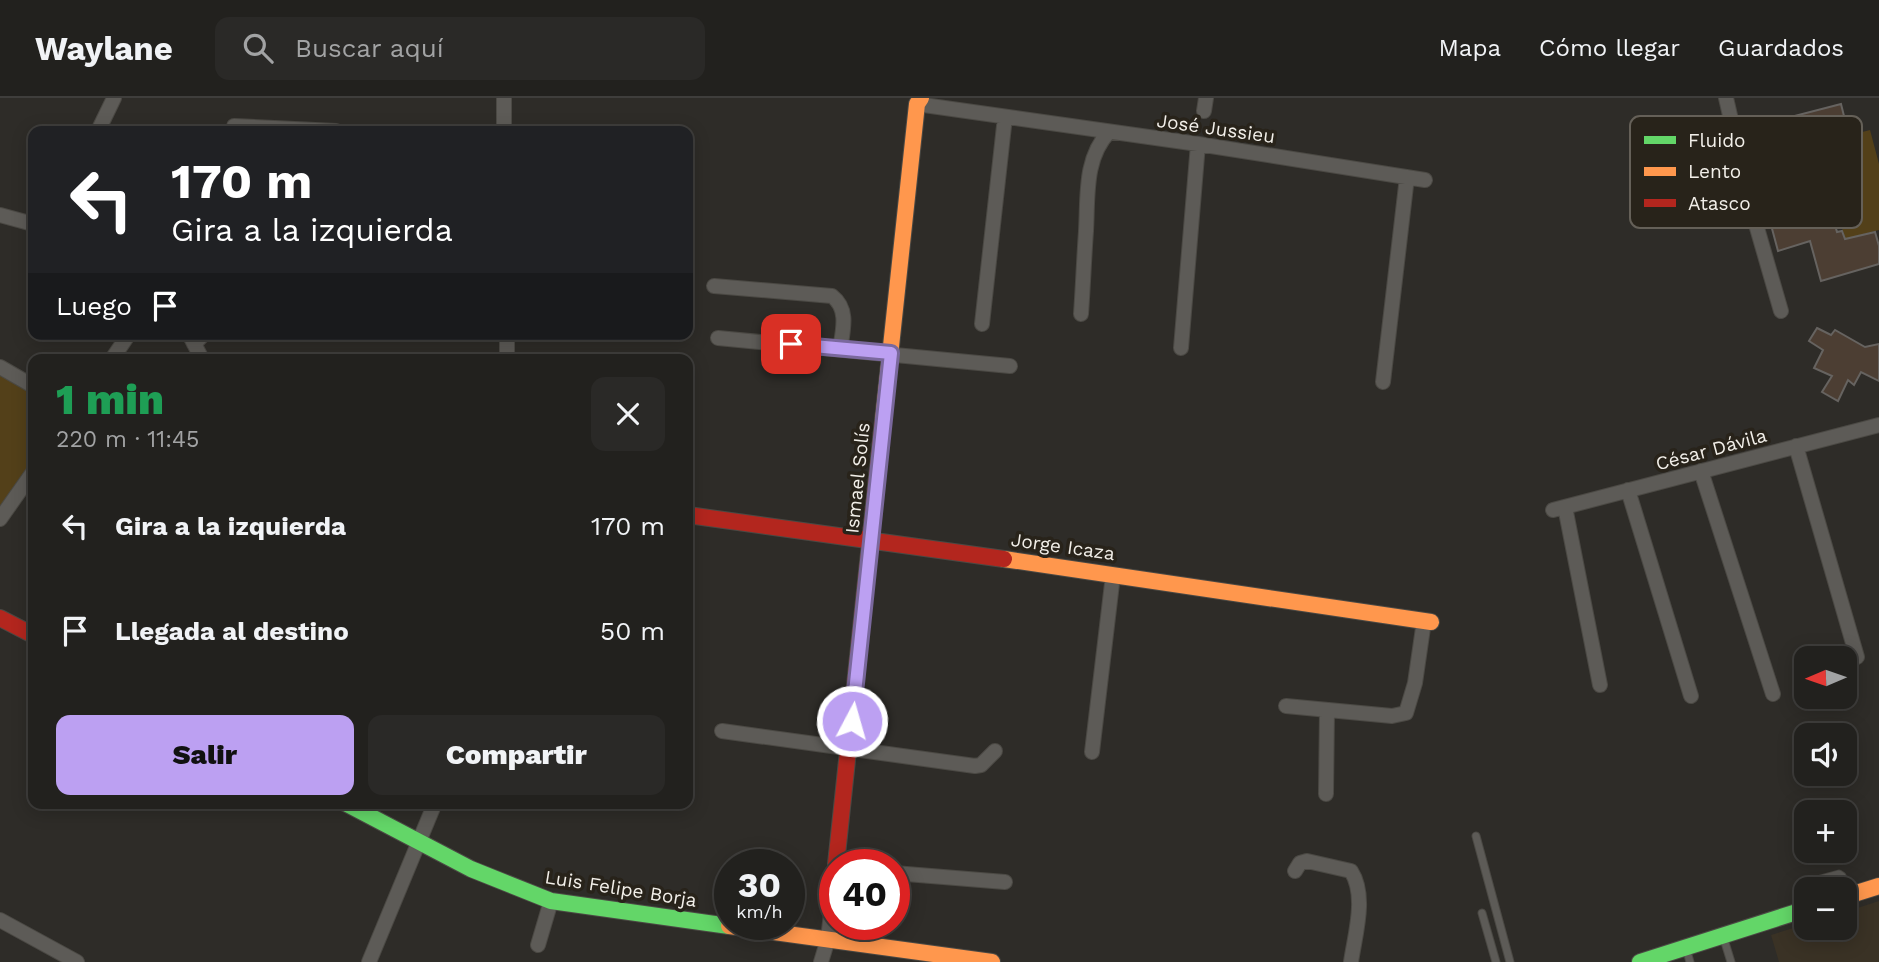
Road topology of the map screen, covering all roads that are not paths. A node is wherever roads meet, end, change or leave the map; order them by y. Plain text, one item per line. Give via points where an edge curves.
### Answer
1 (114, 98) edge
2 (504, 98) edge
3 (1726, 98) edge
4 (919, 101) edge
5 (1730, 116) edge
6 (1005, 117) junction
7 (100, 126) edge
8 (504, 126) edge
9 (1109, 132) junction
10 (1198, 144) junction
11 (1407, 177) junction
12 (1425, 180) dead end
13 (0, 215) edge
14 (28, 223) edge
15 (1757, 228) edge
16 (714, 286) dead end
17 (1781, 311) dead end
18 (1081, 314) dead end
19 (982, 324) dead end
20 (718, 338) dead end
21 (1181, 348) dead end
22 (839, 349) junction
23 (891, 353) junction
24 (1010, 366) dead end
25 (0, 367) edge
26 (28, 383) edge
27 (1383, 383) dead end
28 (1879, 425) edge
29 (1796, 446) junction
30 (1701, 471) junction
31 (28, 479) edge
32 (1629, 490) junction
33 (693, 516) edge
34 (0, 519) edge
35 (871, 539) junction
36 (1113, 575) junction
37 (0, 618) edge
38 (1427, 621) joint
39 (28, 632) edge
40 (1854, 646) edge
41 (1600, 685) dead end
42 (1773, 694) dead end
43 (1691, 696) dead end
44 (1286, 706) dead end
45 (1327, 710) junction
46 (722, 731) dead end
47 (849, 747) junction
48 (995, 751) dead end
49 (1092, 752) dead end
50 (1326, 794) dead end
51 (356, 809) edge
52 (433, 809) edge
53 (1476, 835) dead end
54 (419, 844) junction
55 (838, 849) edge
56 (1295, 871) dead end
57 (910, 874) edge
58 (1005, 882) dead end
59 (1879, 886) edge
60 (1857, 893) edge
61 (551, 901) junction
62 (1482, 913) dead end
63 (1794, 913) edge
64 (0, 920) edge
65 (1723, 936) junction
66 (819, 938) edge
67 (828, 940) edge
68 (835, 940) edge
69 (538, 945) dead end
70 (1688, 955) edge
71 (76, 962) edge
72 (369, 962) edge
73 (821, 962) edge
74 (992, 962) edge
75 (1350, 962) edge
76 (1496, 962) edge
77 (1510, 962) edge
78 (1640, 962) edge
79 (1731, 962) edge

1 - 7 street
2 - 8 street
3 - 5 street
4 - 6 street, José Jussieu
4 - 23 street, Ismael Solís
6 - 9 street, José Jussieu
6 - 19 street
9 - 10 street, José Jussieu
9 - 18 street via 1094,155 1088,180
10 - 11 street, José Jussieu
10 - 21 street
11 - 12 street, José Jussieu
11 - 27 street
13 - 14 street
15 - 17 street
16 - 22 street via 832,296 843,314
20 - 22 street
22 - 23 street
23 - 24 street
23 - 35 street, Ismael Solís
25 - 26 street
28 - 29 street, César Dávila
29 - 30 street, César Dávila
29 - 40 street
30 - 32 street, César Dávila
30 - 42 street
31 - 34 street
32 - 41 street, César Dávila via 1559,509
32 - 43 street
33 - 35 street, Jorge Icaza
35 - 36 street, Jorge Icaza
35 - 47 street, Ismael Solís
36 - 38 street, Jorge Icaza
36 - 49 street
37 - 39 street
38 - 45 street via 1406,713 1392,716
44 - 45 street
45 - 50 street
46 - 47 street
47 - 48 street via 975,766
47 - 55 street, Ismael Solís
51 - 54 street, Luis Felipe Borja
52 - 54 street
53 - 77 lane
54 - 61 street, Luis Felipe Borja via 516,890
54 - 72 street
56 - 75 street via 1307,861 1351,871 1357,880 1359,908
57 - 58 street
59 - 60 street
61 - 66 street, Luis Felipe Borja
61 - 69 street
62 - 76 lane
63 - 65 street
64 - 71 street
65 - 70 street
65 - 79 lane
67 - 73 street
68 - 74 street, Luis Felipe Borja
70 - 78 street

